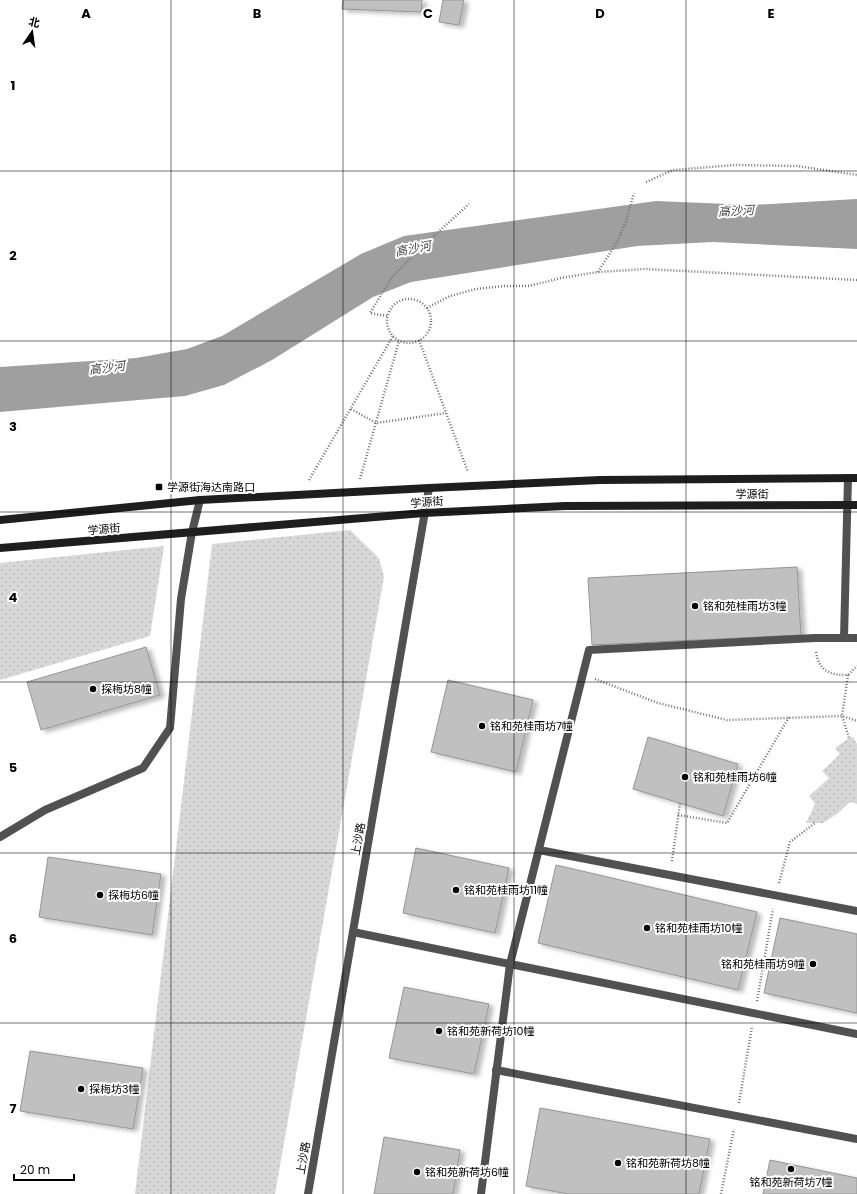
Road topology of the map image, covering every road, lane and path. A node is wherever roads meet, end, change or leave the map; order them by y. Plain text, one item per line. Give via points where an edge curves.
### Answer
1 (857, 175) edge
2 (646, 182) dead end
3 (634, 193) dead end
4 (470, 204) dead end
5 (598, 272) junction
6 (857, 280) edge
7 (427, 308) junction
8 (387, 316) junction
9 (393, 336) junction
10 (419, 340) junction
11 (399, 341) junction
12 (351, 409) junction
13 (446, 413) junction
14 (376, 423) junction
15 (848, 478) junction
16 (857, 478) edge
17 (473, 486) junction
18 (429, 488) junction
19 (357, 492) junction
20 (301, 495) junction
21 (200, 500) junction
22 (847, 505) junction
23 (857, 505) edge
24 (424, 513) junction
25 (0, 520) edge
26 (192, 532) junction
27 (0, 548) edge
28 (815, 638) junction
29 (844, 638) junction
30 (857, 638) edge
31 (857, 666) edge
32 (583, 675) junction
33 (848, 675) junction
34 (842, 716) junction
35 (789, 717) junction
36 (857, 721) edge
37 (849, 738) dead end
38 (680, 803) dead end
39 (678, 815) junction
40 (815, 823) dead end
41 (0, 837) edge
42 (539, 850) junction
43 (670, 875) junction
44 (776, 896) junction
45 (857, 911) edge
46 (353, 932) junction
47 (510, 964) junction
48 (755, 1013) junction
49 (857, 1034) edge
50 (496, 1070) junction
51 (857, 1139) edge
52 (308, 1194) edge
53 (481, 1194) edge

1 - 2 path via 797,166 735,165 673,170
3 - 5 path via 617,242
4 - 8 path via 392,277 370,313
5 - 6 path via 645,269
5 - 7 path via 530,286 476,290 450,296
7 - 8 path via 415,300 400,300 394,304
7 - 10 path via 431,322 426,336
8 - 9 path via 388,330
9 - 11 path
9 - 12 path
10 - 11 path via 413,343
10 - 13 path
11 - 14 path
12 - 14 path
12 - 20 path
13 - 14 path
13 - 17 path
14 - 19 path
15 - 16 main road, 学源街
15 - 17 main road, 学源街 via 600,480
15 - 22 street
17 - 18 main road, 学源街
18 - 19 main road, 学源街
18 - 24 street, 上沙路
19 - 20 main road, 学源街
20 - 21 main road, 学源街
21 - 25 main road, 学源街
21 - 26 street
22 - 23 main road, 学源街
22 - 24 main road, 学源街 via 565,506
22 - 29 street
24 - 26 main road, 学源街
24 - 46 street, 上沙路
26 - 27 main road, 学源街
26 - 41 street via 181,599 170,728 143,768 45,810
28 - 29 street
28 - 32 street via 590,650
28 - 33 path via 817,657 822,668 834,675
29 - 30 street
31 - 33 path
32 - 35 path via 658,703 727,720
32 - 42 street
33 - 34 path
34 - 35 path
34 - 36 path
34 - 37 path
35 - 39 path via 727,823
38 - 39 path
39 - 43 path
40 - 44 path via 790,842
42 - 43 street
42 - 47 street
43 - 44 street
44 - 45 street
44 - 48 path
46 - 47 street
46 - 52 street, 上沙路
47 - 48 street
47 - 50 street
48 - 49 street
50 - 51 street
50 - 53 street

